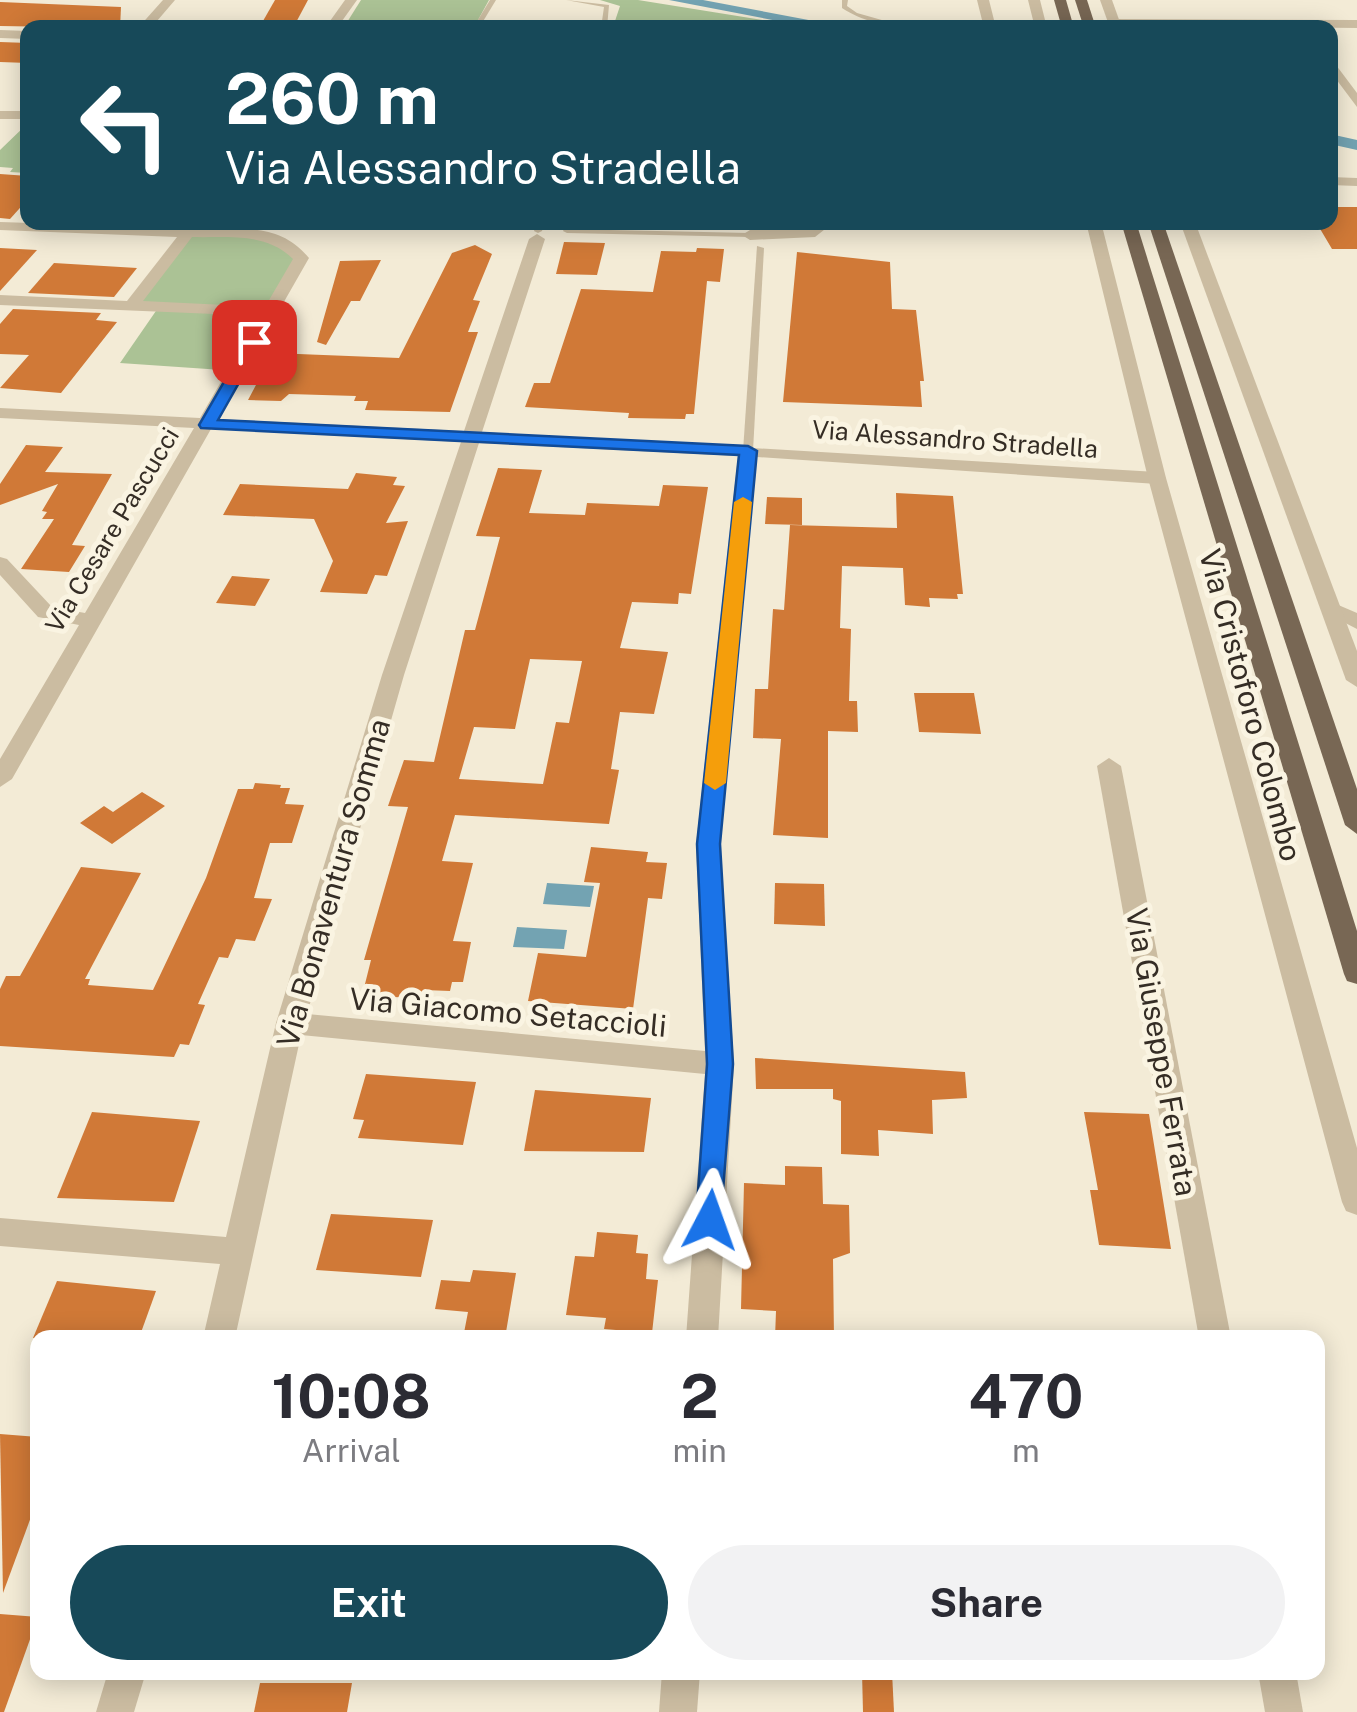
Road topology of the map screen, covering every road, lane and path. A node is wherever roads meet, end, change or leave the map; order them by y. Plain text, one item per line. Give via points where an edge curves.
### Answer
1 (169, 0) edge
2 (569, 0) edge
3 (845, 0) edge
4 (151, 20) edge
5 (605, 20) edge
6 (878, 20) edge
7 (1338, 74) edge
8 (1357, 103) edge
9 (189, 230) edge
10 (206, 230) edge
11 (817, 230) edge
12 (1095, 230) edge
13 (1130, 230) edge
14 (1158, 230) edge
15 (1190, 230) edge
16 (538, 231) edge
17 (567, 231) dead end
18 (755, 242) junction
19 (0, 300) edge
20 (131, 306) junction
21 (272, 312) junction
22 (0, 414) edge
23 (207, 425) junction
24 (474, 437) junction
25 (748, 451) junction
26 (1158, 478) junction
27 (0, 563) edge
28 (1329, 607) junction
29 (89, 620) junction
30 (1357, 622) edge
31 (1357, 680) edge
32 (1109, 766) dead end
33 (0, 779) edge
34 (1357, 826) edge
35 (1357, 974) edge
36 (290, 1023) junction
37 (720, 1064) junction
38 (1357, 1202) edge
39 (0, 1232) edge
40 (241, 1252) junction
41 (221, 1330) edge
42 (703, 1330) edge
43 (1213, 1330) edge
44 (124, 1680) edge
45 (680, 1680) edge
46 (1278, 1680) edge
47 (114, 1712) edge
48 (678, 1712) edge
49 (1284, 1712) edge

1 - 4 street
2 - 5 lane via 607,6
3 - 6 lane via 855,14
7 - 8 street
9 - 20 street
10 - 21 street, Via Cesare Pascucci via 283,240 300,258
11 - 18 street
12 - 26 street, Via Cristoforo Colombo
13 - 35 main road, Via Cristoforo Colombo
14 - 34 main road, Via Cristoforo Colombo
15 - 28 street
16 - 24 street, Via Bonaventura Somma
17 - 18 lane
18 - 25 lane
19 - 20 street
20 - 21 street
21 - 23 street, Via Cesare Pascucci
22 - 23 street, Via Alessandro Stradella
23 - 24 street, Via Alessandro Stradella
23 - 29 street, Via Cesare Pascucci
24 - 25 street, Via Alessandro Stradella
24 - 36 street, Via Bonaventura Somma via 394,675
25 - 26 street, Via Alessandro Stradella
25 - 37 street via 708,844
26 - 38 street, Via Cristoforo Colombo
27 - 29 street via 45,612
28 - 30 street
28 - 31 street
29 - 33 street, Via Cesare Pascucci
32 - 43 street, Via Giuseppe Ferrata
36 - 37 street, Via Giacomo Setaccioli
36 - 40 street, Via Bonaventura Somma
37 - 42 street
39 - 40 street
40 - 41 street, Via Bonaventura Somma
44 - 47 street
45 - 48 street
46 - 49 street

